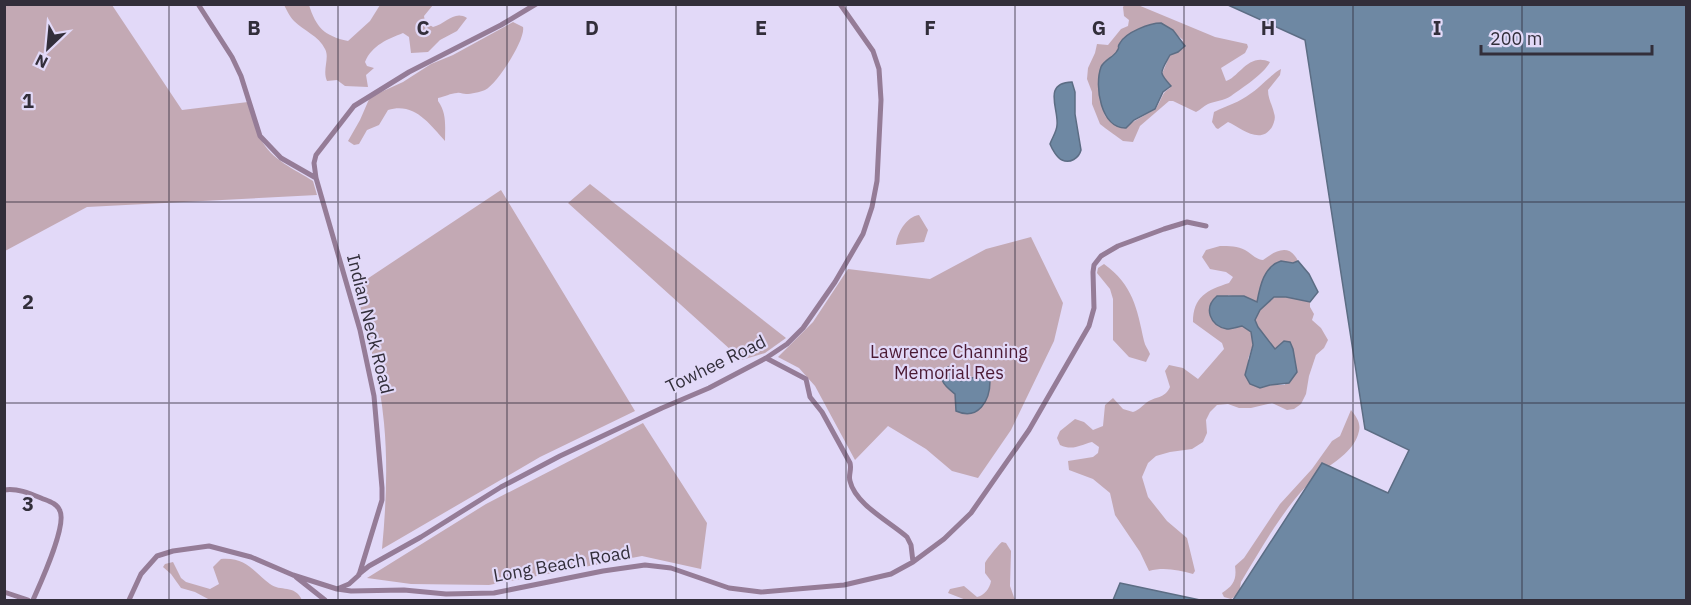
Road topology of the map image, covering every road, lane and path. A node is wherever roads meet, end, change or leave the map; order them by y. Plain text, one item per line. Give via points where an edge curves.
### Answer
1 (198, 4) edge
2 (536, 4) edge
3 (840, 4) edge
4 (316, 178) junction
5 (1206, 226) dead end
6 (766, 358) junction
7 (4, 490) edge
8 (913, 562) junction
9 (292, 574) junction
10 (358, 575) junction
11 (337, 589) junction
12 (4, 592) edge
13 (28, 600) edge
14 (33, 600) edge
15 (129, 600) edge
16 (325, 600) edge

1 - 4 street via 241,76 260,136 281,158
2 - 4 street, Indian Neck Road via 354,106 316,155
3 - 6 street, Towhee Road via 873,51 879,69 881,111 874,198 859,241 814,314 793,339
4 - 10 street, Indian Neck Road via 360,330 374,396 382,500
5 - 8 street, Long Beach Road via 1187,222 1164,228 1114,248 1097,261 1089,326 1029,430 971,513
6 - 8 street via 806,379 810,397 850,463 849,480 853,488 866,505 907,537
6 - 10 street, Towhee Road via 540,466
7 - 14 street via 19,490 47,500 57,506 62,516 52,555
8 - 11 street, Long Beach Road via 891,574 862,582 760,592 735,589 671,568 645,565 500,593
9 - 11 street
9 - 15 street via 233,551 209,546 188,548 153,560 141,574
9 - 16 street
10 - 11 street
12 - 13 street

